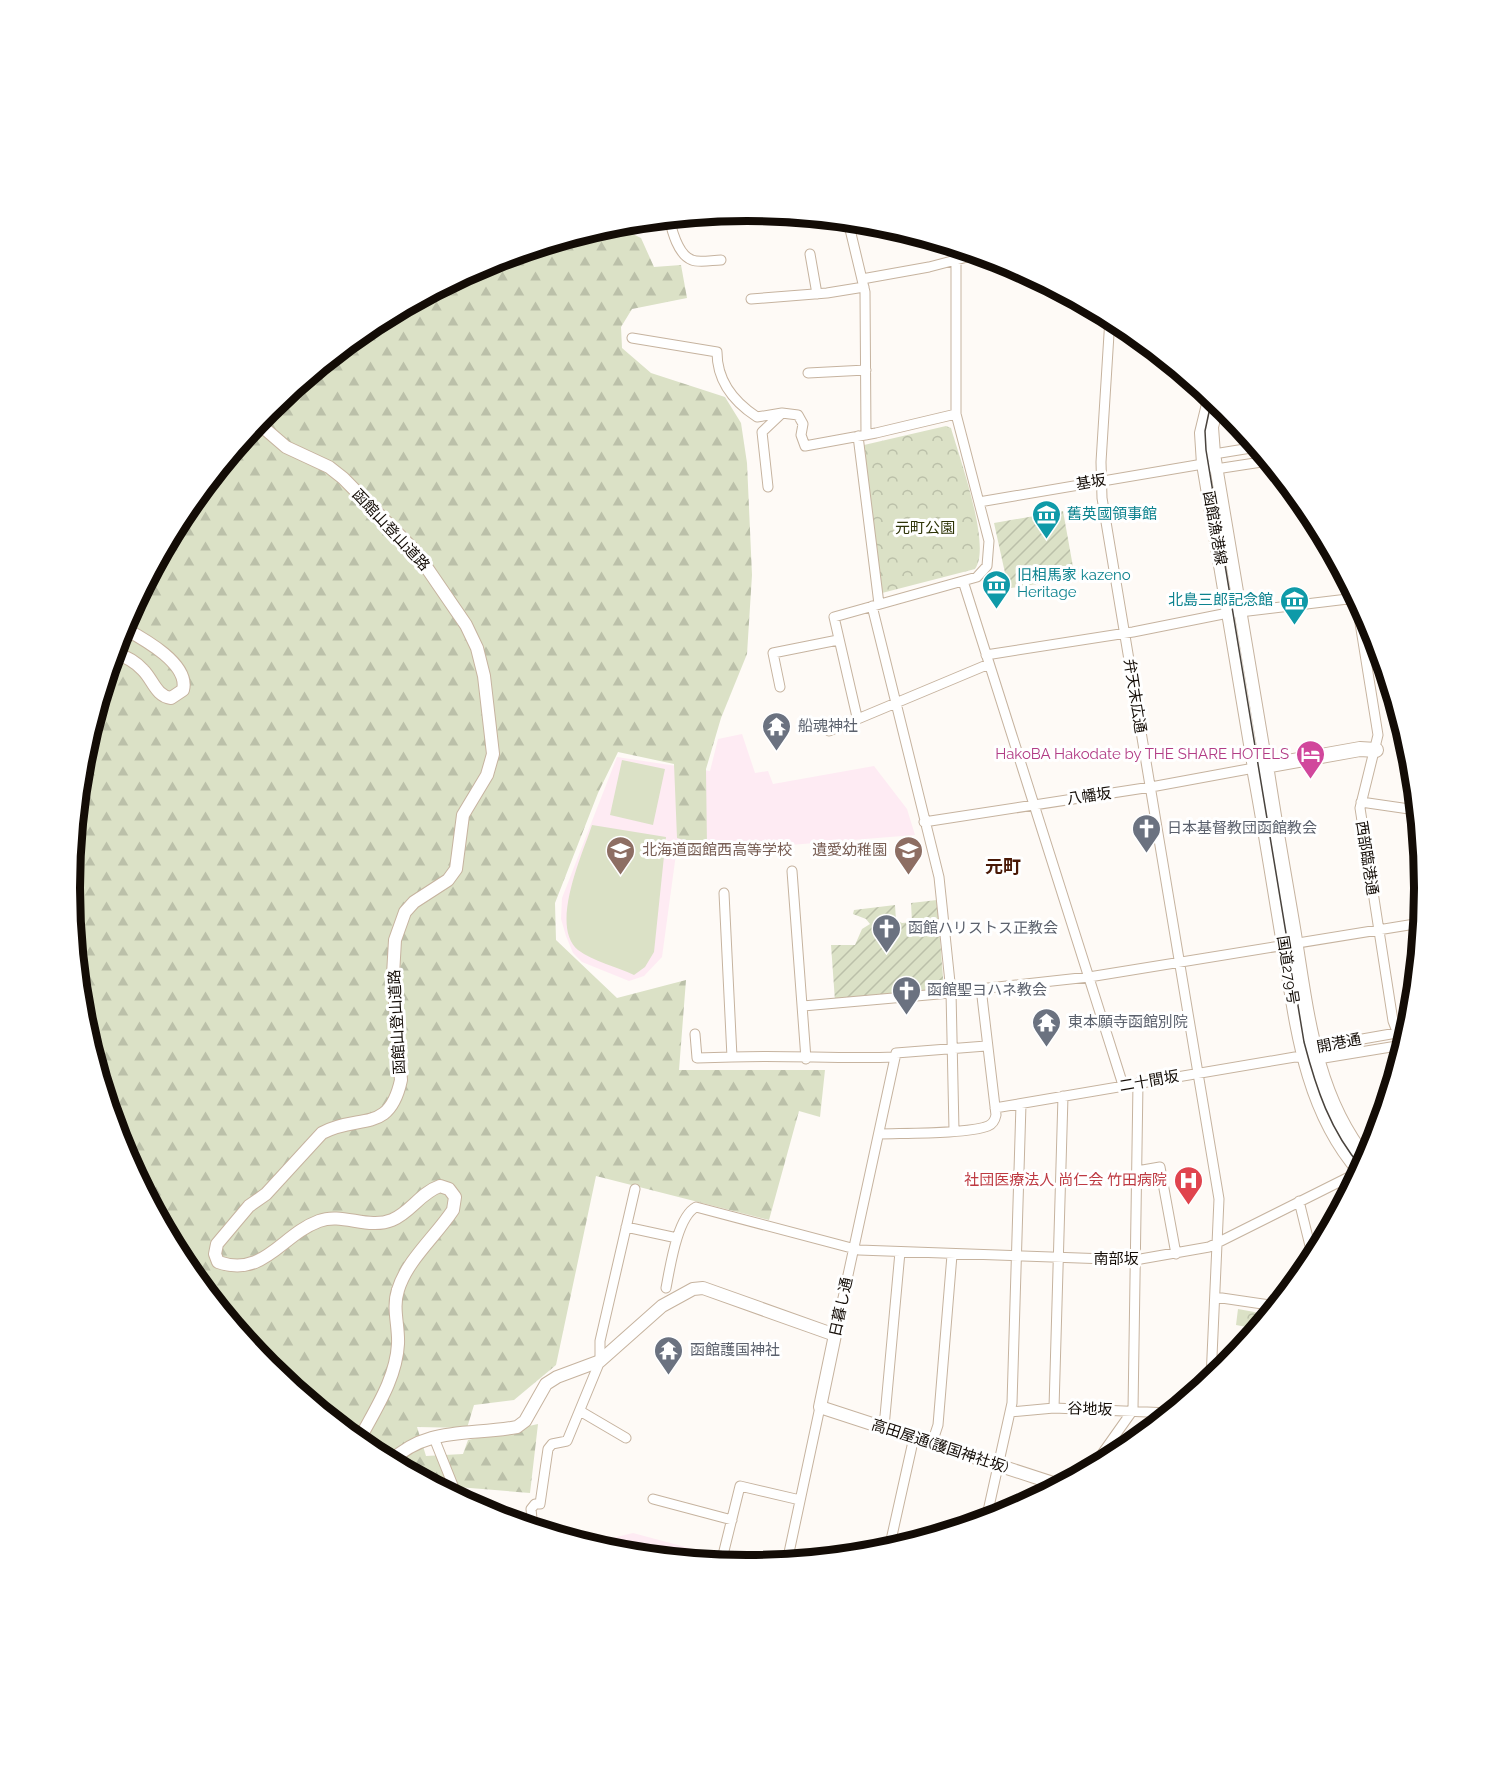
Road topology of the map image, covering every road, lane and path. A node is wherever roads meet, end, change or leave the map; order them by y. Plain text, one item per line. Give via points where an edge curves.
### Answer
1 (672, 226) edge
2 (850, 230) edge
3 (810, 254) dead end
4 (956, 255) edge
5 (964, 257) edge
6 (956, 259) junction
7 (721, 260) dead end
8 (863, 283) junction
9 (817, 294) junction
10 (751, 299) dead end
11 (1109, 328) edge
12 (632, 338) dead end
13 (866, 370) junction
14 (808, 373) dead end
15 (1207, 406) edge
16 (782, 413) junction
17 (956, 414) junction
18 (1215, 414) edge
19 (264, 428) edge
20 (862, 436) junction
21 (1248, 448) edge
22 (1214, 454) junction
23 (1260, 462) edge
24 (1203, 464) junction
25 (1216, 469) junction
26 (1101, 480) junction
27 (768, 487) dead end
28 (979, 502) junction
29 (963, 581) junction
30 (1348, 599) edge
31 (876, 605) junction
32 (1231, 613) junction
33 (1361, 628) edge
34 (131, 632) edge
35 (1125, 633) junction
36 (838, 640) junction
37 (122, 655) edge
38 (987, 659) junction
39 (780, 687) dead end
40 (895, 702) junction
41 (857, 717) junction
42 (829, 731) dead end
43 (1376, 750) junction
44 (1260, 766) junction
45 (1151, 787) junction
46 (1361, 802) junction
47 (1034, 804) junction
48 (1409, 809) edge
49 (924, 822) junction
50 (792, 871) dead end
51 (724, 893) dead end
52 (1412, 924) edge
53 (1378, 929) junction
54 (1290, 944) junction
55 (1180, 962) junction
56 (1089, 977) junction
57 (981, 988) junction
58 (950, 992) junction
59 (804, 1006) junction
60 (1396, 1033) joint
61 (695, 1034) dead end
62 (986, 1046) junction
63 (1394, 1047) edge
64 (952, 1048) junction
65 (1316, 1053) junction
66 (895, 1055) junction
67 (1303, 1056) junction
68 (732, 1057) junction
69 (806, 1059) junction
70 (1198, 1073) junction
71 (1138, 1083) junction
72 (1123, 1085) junction
73 (1063, 1096) junction
74 (1021, 1104) junction
75 (995, 1108) junction
76 (954, 1130) junction
77 (879, 1134) junction
78 (1360, 1150) edge
79 (1354, 1163) edge
80 (1137, 1171) junction
81 (1348, 1177) edge
82 (635, 1189) dead end
83 (1299, 1201) junction
84 (626, 1227) junction
85 (677, 1238) junction
86 (1219, 1241) junction
87 (1310, 1245) edge
88 (854, 1250) junction
89 (900, 1252) junction
90 (1176, 1254) junction
91 (952, 1255) junction
92 (1014, 1256) junction
93 (1058, 1258) junction
94 (1135, 1260) junction
95 (666, 1288) dead end
96 (1215, 1297) junction
97 (1267, 1305) edge
98 (835, 1335) junction
99 (600, 1361) junction
100 (1212, 1366) edge
101 (820, 1407) junction
102 (1054, 1408) junction
103 (1133, 1410) junction
104 (580, 1411) junction
105 (1010, 1412) junction
106 (1159, 1412) edge
107 (884, 1427) junction
108 (363, 1433) edge
109 (914, 1437) junction
110 (434, 1438) junction
111 (626, 1438) dead end
112 (932, 1443) junction
113 (1104, 1451) edge
114 (396, 1456) edge
115 (997, 1465) junction
116 (1050, 1482) edge
117 (454, 1487) edge
118 (653, 1499) dead end
119 (800, 1500) junction
120 (988, 1509) edge
121 (532, 1520) edge
122 (732, 1520) junction
123 (891, 1539) edge
124 (723, 1554) edge
125 (789, 1554) edge

1 - 7 street via 678,243 693,261
2 - 8 street
3 - 9 street
4 - 6 street
5 - 6 street
6 - 8 street
6 - 17 street
8 - 9 street
8 - 13 street
9 - 10 street
11 - 26 street, 弁天末広通
12 - 16 street via 717,352 723,381 741,407 757,417
13 - 14 street
13 - 20 street
15 - 24 main road, 函館漁港線 via 1201,433
16 - 20 street via 801,418 805,446
16 - 27 street via 762,432
17 - 20 street
17 - 28 street
18 - 22 main road, 函館漁港線
19 - 108 main road, 函館山登山道路 via 286,447 343,478 416,552 473,640 489,706 493,754 487,775 463,815 456,869 448,880 405,912 395,940 393,975 400,1080 397,1097 377,1119 333,1127 322,1133 266,1194 249,1206 217,1244 215,1254 218,1262 232,1267 254,1264 300,1229 322,1219 388,1222 409,1210 428,1191 440,1186 449,1189 455,1197 453,1210 401,1280 395,1302 398,1343 392,1377
20 - 31 street
21 - 22 street
22 - 24 street
22 - 25 main road, 函館漁港線
23 - 25 street
24 - 25 street
24 - 26 street, 基坂
24 - 32 main road, 函館漁港線
25 - 32 main road, 函館漁港線
26 - 28 street, 基坂
26 - 35 street, 弁天末広通
28 - 29 street via 989,555 978,577
29 - 31 street
29 - 38 street
30 - 32 street
31 - 36 street via 834,617
31 - 40 street
32 - 35 street
32 - 44 main road, 函館漁港線
33 - 43 street, 西部臨港通 via 1378,735
34 - 37 main road via 175,664 183,680 180,693 171,698 163,696 144,670
35 - 38 street
35 - 45 street, 弁天末広通
36 - 39 street via 773,653
36 - 41 street
38 - 40 street
38 - 47 street
40 - 41 street
40 - 49 street
41 - 42 street
43 - 44 highway via 1360,749
43 - 46 street, 西部臨港通
44 - 45 street, 八幡坂
44 - 54 highway, 国道279号
45 - 47 street, 八幡坂
45 - 55 street, 弁天末広通
46 - 48 street
46 - 53 street, 西部臨港通
47 - 49 street, 八幡坂
47 - 56 street
49 - 58 street via 939,877
50 - 59 street
51 - 68 street
52 - 53 street
53 - 54 street
53 - 60 street, 西部臨港通
54 - 55 street
54 - 65 highway, 国道279号
54 - 67 highway, 国道279号
55 - 56 street
55 - 70 street, 弁天末広通
56 - 57 street
56 - 72 street
57 - 58 street
57 - 62 street
58 - 59 street
58 - 64 street
59 - 69 street
60 - 65 street, 開港通
61 - 68 street via 697,1058
62 - 64 street
62 - 75 street
63 - 65 street, 開港通
64 - 66 street
64 - 76 street
65 - 67 street, 開港通
65 - 78 highway, 国道279号 via 1342,1124
66 - 69 street
66 - 77 street, 日暮し通
67 - 70 street, 二十間坂
67 - 79 highway, 国道279号 via 1330,1128
68 - 69 street via 789,1055
70 - 71 street, 二十間坂
70 - 86 street, 弁天末広通 via 1219,1199
71 - 72 street, 二十間坂
71 - 80 street
72 - 73 street, 二十間坂
73 - 74 street, 二十間坂
73 - 93 street
74 - 75 street, 二十間坂
74 - 92 street
75 - 76 street via 990,1126
76 - 77 street
77 - 88 street, 日暮し通
80 - 90 street via 1160,1167
80 - 94 street
81 - 83 street, 南部坂
82 - 84 street
83 - 86 street, 南部坂
83 - 87 street
84 - 85 street
84 - 99 street via 600,1341
85 - 88 street, 南部坂 via 690,1209 696,1207
85 - 95 street
86 - 90 street, 南部坂
86 - 96 street, 弁天末広通
88 - 89 street, 南部坂
88 - 98 street, 日暮し通
89 - 91 street, 南部坂
89 - 107 street
90 - 94 street, 南部坂
91 - 92 street, 南部坂
91 - 112 street via 938,1425
92 - 93 street, 南部坂
92 - 105 street
93 - 94 street, 南部坂
93 - 102 street
94 - 103 street
96 - 97 street
96 - 100 street, 弁天末広通
98 - 99 main road via 703,1288 693,1289 662,1306
98 - 101 main road, 日暮し通
99 - 104 street
99 - 110 main road via 546,1384 525,1421 517,1427
101 - 107 main road, 高田屋通(護国神社坂)
101 - 119 street, 日暮し通
102 - 103 street, 谷地坂
102 - 105 street, 谷地坂
103 - 106 street, 谷地坂
103 - 113 street
104 - 111 street
104 - 121 street via 567,1441 552,1444 548,1449 540,1504 531,1509
105 - 115 street
107 - 109 main road, 高田屋通(護国神社坂)
109 - 112 main road, 高田屋通(護国神社坂)
109 - 123 street
110 - 114 main road via 421,1439
110 - 117 street
112 - 115 main road, 高田屋通(護国神社坂)
115 - 116 main road, 高田屋通(護国神社坂)
115 - 120 street
118 - 122 street
119 - 122 street via 740,1486
119 - 125 street, 日暮し通
122 - 124 street

